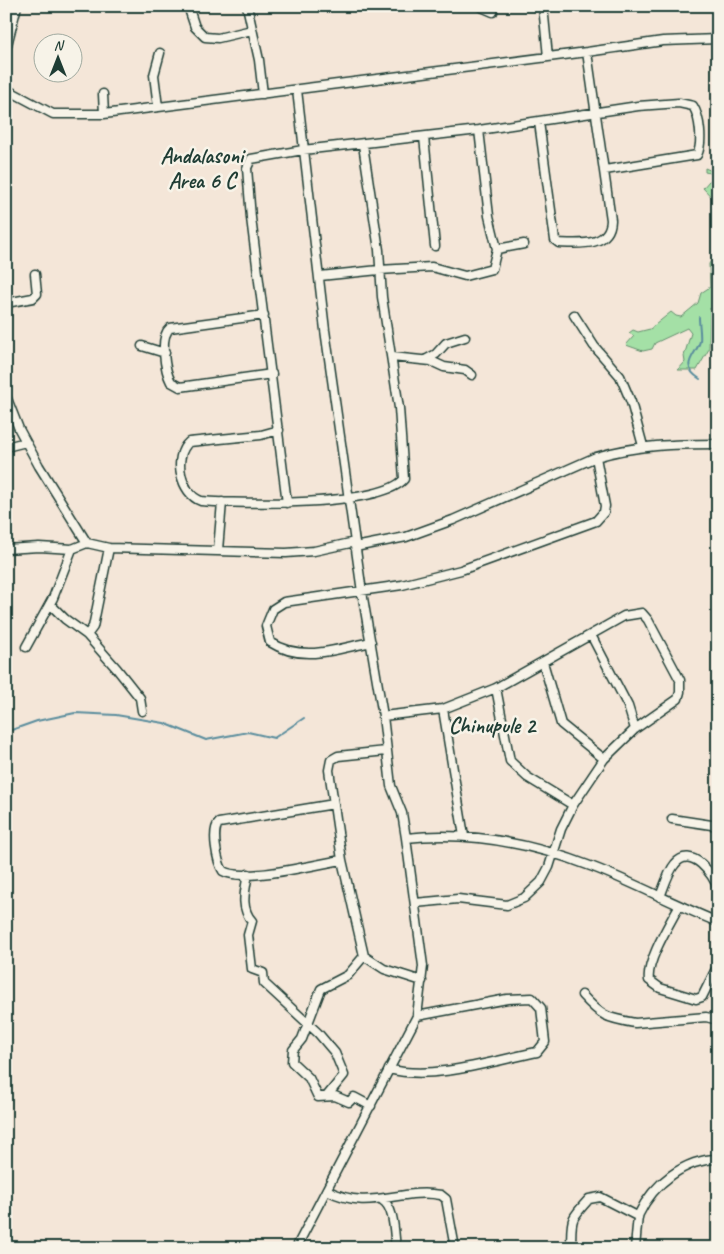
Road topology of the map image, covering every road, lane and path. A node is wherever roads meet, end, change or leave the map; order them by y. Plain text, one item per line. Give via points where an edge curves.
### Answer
1 (17, 6) edge
2 (188, 6) edge
3 (248, 6) edge
4 (479, 6) edge
5 (543, 6) edge
6 (493, 12) dead end
7 (718, 27) edge
8 (252, 30) junction
9 (717, 39) edge
10 (6, 49) edge
11 (587, 52) junction
12 (160, 53) dead end
13 (548, 57) junction
14 (6, 89) edge
15 (297, 90) junction
16 (104, 94) dead end
17 (263, 94) junction
18 (158, 107) junction
19 (595, 112) junction
20 (104, 114) junction
21 (539, 122) junction
22 (479, 130) junction
23 (424, 137) junction
24 (364, 145) junction
25 (303, 150) junction
26 (605, 170) junction
27 (524, 244) dead end
28 (435, 246) dead end
29 (497, 249) junction
30 (379, 270) junction
31 (35, 274) dead end
32 (320, 276) junction
33 (6, 303) edge
34 (264, 314) junction
35 (574, 316) dead end
36 (465, 337) dead end
37 (142, 346) dead end
38 (165, 353) junction
39 (392, 357) junction
40 (425, 360) junction
41 (272, 374) junction
42 (472, 375) dead end
43 (6, 396) edge
44 (279, 430) junction
45 (26, 442) junction
46 (718, 444) edge
47 (643, 446) junction
48 (6, 447) edge
49 (596, 457) junction
50 (349, 497) junction
51 (222, 502) junction
52 (287, 504) junction
53 (87, 543) junction
54 (355, 544) junction
55 (108, 548) junction
56 (6, 549) edge
57 (72, 549) junction
58 (218, 550) junction
59 (362, 592) junction
60 (50, 604) junction
61 (87, 635) junction
62 (591, 635) junction
63 (371, 642) junction
64 (26, 647) dead end
65 (543, 662) junction
66 (496, 688) junction
67 (443, 709) junction
68 (142, 711) dead end
69 (383, 716) junction
70 (635, 729) junction
71 (386, 751) junction
72 (604, 759) junction
73 (334, 804) junction
74 (572, 805) junction
75 (672, 818) dead end
76 (718, 826) edge
77 (464, 836) junction
78 (406, 838) junction
79 (552, 854) junction
80 (342, 860) junction
81 (248, 874) junction
82 (718, 889) edge
83 (660, 897) junction
84 (416, 903) junction
85 (679, 906) junction
86 (718, 922) edge
87 (364, 956) junction
88 (718, 972) edge
89 (422, 981) junction
90 (582, 995) dead end
91 (417, 1016) junction
92 (718, 1020) edge
93 (307, 1024) junction
94 (389, 1069) junction
95 (327, 1096) junction
96 (371, 1106) junction
97 (718, 1159) edge
98 (327, 1190) junction
99 (382, 1200) junction
100 (638, 1216) junction
101 (296, 1248) edge
102 (396, 1248) edge
103 (455, 1248) edge
104 (571, 1248) edge
105 (635, 1248) edge

1 - 10 street
2 - 8 street via 195,27 205,37 218,38
3 - 8 street
4 - 6 street
5 - 13 street
7 - 9 street
8 - 17 street
9 - 11 street via 663,40
11 - 13 street
11 - 19 street
12 - 18 street via 154,75
13 - 15 street
14 - 20 street via 53,114
15 - 17 street
15 - 25 street
16 - 20 street
17 - 18 street
18 - 20 street
19 - 21 street
19 - 26 street
19 - 26 street via 679,103 692,106 696,112 697,155
21 - 22 street
21 - 26 street via 554,236 559,243 597,241 607,235 611,220
22 - 23 street
22 - 29 street via 489,216
23 - 24 street
23 - 28 street
24 - 25 street
24 - 30 street
25 - 32 street
25 - 34 street via 251,159 247,168
27 - 29 street
29 - 30 street via 492,269 465,276 432,267
30 - 32 street
30 - 39 street
31 - 33 street via 37,294 33,298
32 - 50 street
34 - 38 street via 170,328 166,334
34 - 41 street
35 - 47 street via 620,376
36 - 40 street via 446,343
37 - 38 street
38 - 41 street via 168,376 180,387
39 - 40 street
39 - 50 street via 404,479 396,487
40 - 42 street via 465,370
41 - 44 street
43 - 45 street
44 - 51 street via 186,444 182,453 183,483 198,500
44 - 52 street
45 - 48 street
45 - 53 street
46 - 47 street
47 - 49 street
49 - 54 street via 406,537
49 - 59 street via 605,506 596,521 461,570
50 - 52 street
50 - 54 street
51 - 52 street
51 - 58 street
53 - 55 street
53 - 57 street
54 - 58 street via 307,551
54 - 59 street
55 - 58 street
55 - 61 street via 93,627
56 - 57 street
57 - 60 street
59 - 63 street
59 - 63 street via 278,604 269,614 267,636 278,647 304,654 322,654
60 - 61 street
60 - 64 street
61 - 68 street via 140,698
62 - 65 street
62 - 70 street via 628,706
62 - 70 street via 624,616 642,613 680,680 680,692 674,703
63 - 69 street
65 - 66 street
65 - 72 street via 564,728
66 - 67 street
66 - 74 street via 510,761
67 - 69 street
67 - 77 street
69 - 71 street
70 - 72 street
71 - 73 street via 334,757 329,770
71 - 78 street via 391,786 402,813
72 - 74 street
73 - 80 street
73 - 81 street via 232,819 216,825 220,866 229,874
74 - 79 street
75 - 76 street
77 - 78 street
77 - 79 street
78 - 84 street
79 - 83 street via 592,867
79 - 84 street via 541,882 515,903 506,905 458,899
80 - 81 street
80 - 87 street
81 - 93 street via 244,904 252,921 248,935 252,969 263,973 264,983
82 - 83 street via 711,872 703,864 685,859 674,864
83 - 85 street
84 - 89 street via 422,947
85 - 86 street
85 - 88 street via 652,963 649,980 660,988 696,999 702,997 711,976
87 - 89 street via 384,969
87 - 93 street via 348,975 321,989
89 - 91 street
90 - 92 street via 597,1012 624,1021 635,1023 706,1017
91 - 94 street
91 - 94 street via 532,998 541,1008 546,1042 537,1052 437,1072 416,1074
93 - 95 street via 335,1053 344,1074
93 - 95 street via 302,1039 293,1050 292,1062 309,1078 318,1097
94 - 96 street
95 - 96 street via 348,1102 354,1097
96 - 98 street
97 - 100 street via 694,1162 680,1170 653,1192
98 - 99 street via 354,1200
98 - 101 street
99 - 102 street via 390,1210
99 - 103 street via 415,1194 444,1196
100 - 104 street via 600,1197 589,1199 573,1218
100 - 105 street

